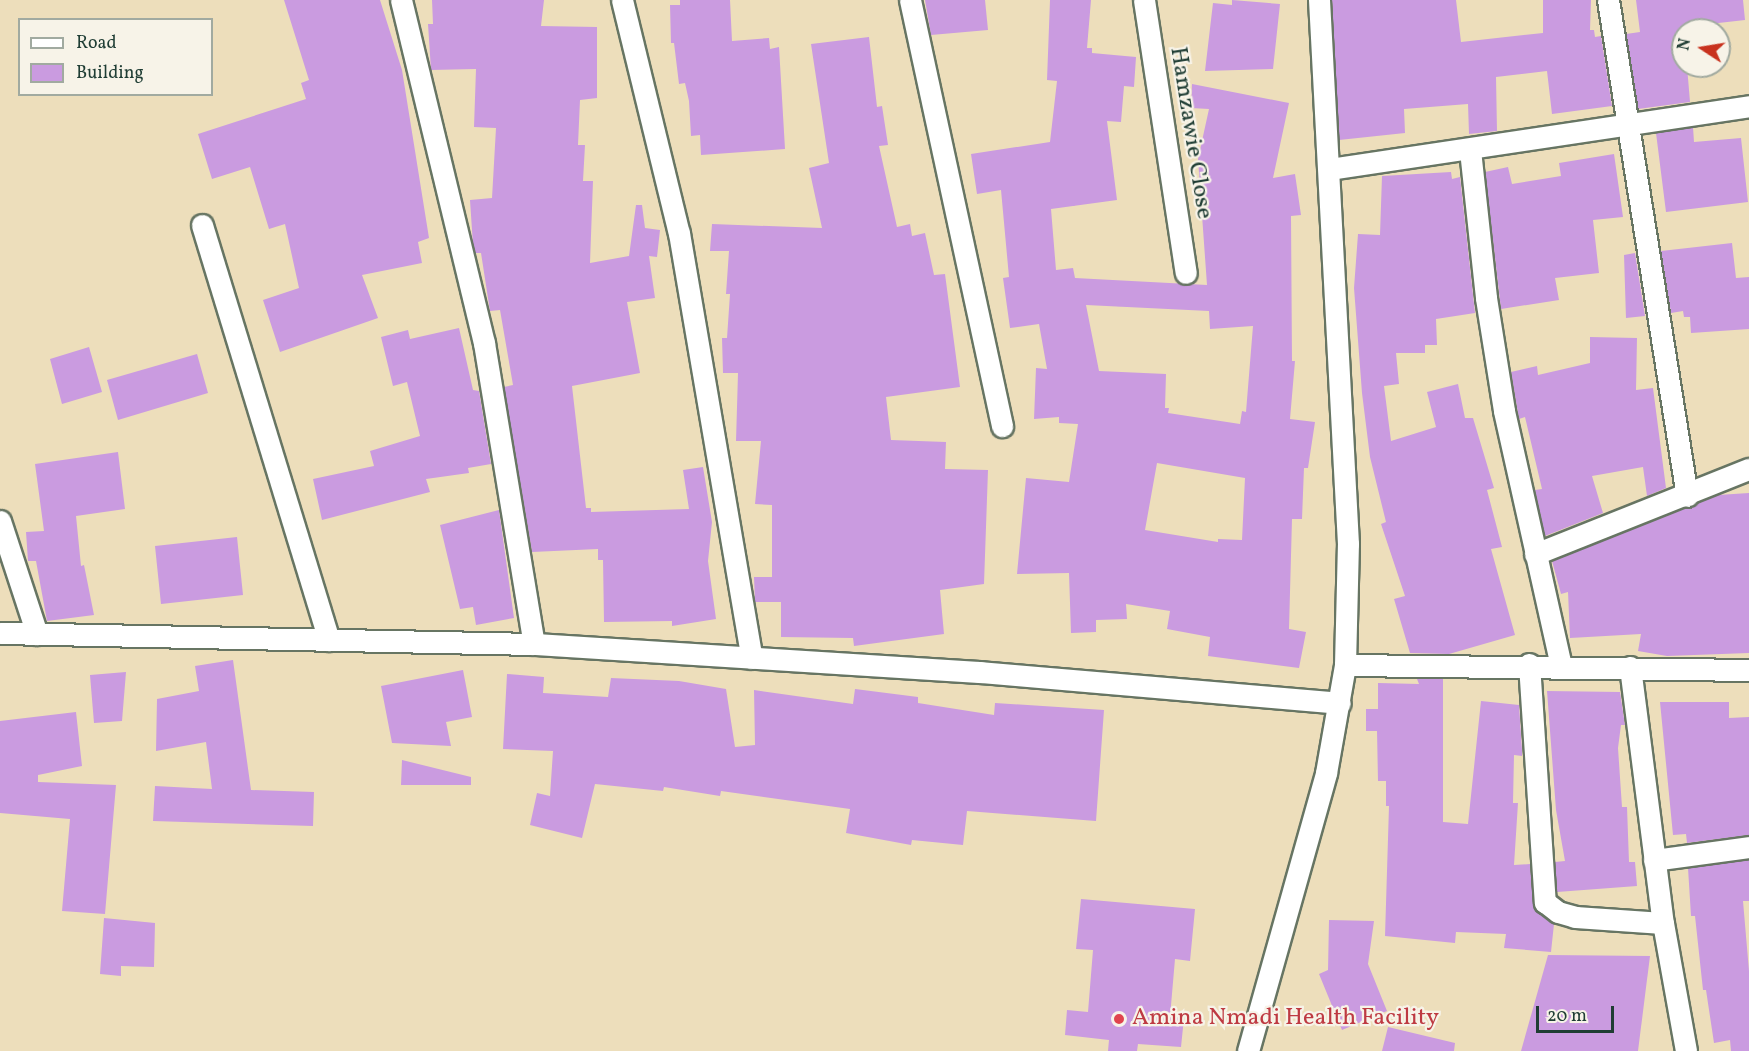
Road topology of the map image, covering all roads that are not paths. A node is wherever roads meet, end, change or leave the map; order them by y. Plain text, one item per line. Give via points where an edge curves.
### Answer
1 (401, 0) edge
2 (622, 0) edge
3 (910, 0) edge
4 (1143, 0) edge
5 (1319, 0) edge
6 (1608, 0) edge
7 (1749, 106) edge
8 (1628, 125) junction
9 (1470, 150) junction
10 (1329, 170) junction
11 (202, 225) dead end
12 (1186, 273) dead end
13 (1002, 426) dead end
14 (1749, 469) edge
15 (1687, 496) junction
16 (0, 521) edge
17 (1535, 554) junction
18 (0, 633) edge
19 (37, 634) junction
20 (329, 640) junction
21 (534, 644) junction
22 (752, 658) junction
23 (1529, 664) junction
24 (1345, 665) junction
25 (1561, 665) junction
26 (1630, 667) junction
27 (1749, 670) edge
28 (1340, 703) junction
29 (1749, 847) edge
30 (1654, 860) junction
31 (1663, 923) junction
32 (1248, 1051) edge
33 (1686, 1051) edge

1 - 21 street via 484,343
2 - 22 street via 679,233
3 - 13 street
4 - 12 street, Hamzawie Close
5 - 10 street
6 - 8 street
7 - 8 street
8 - 9 street
8 - 15 street
9 - 10 street
9 - 17 street via 1489,321
10 - 24 street via 1348,544
11 - 20 street
14 - 15 street
15 - 17 street
16 - 19 street
17 - 25 street
18 - 19 street
19 - 20 street
20 - 21 street
21 - 22 street
22 - 28 street via 980,672
23 - 24 street
23 - 25 street
23 - 31 street via 1545,902 1558,912 1575,917
24 - 28 street
25 - 26 street
26 - 27 street
26 - 30 street
28 - 32 street via 1326,773
29 - 30 street
30 - 31 street
31 - 33 street

